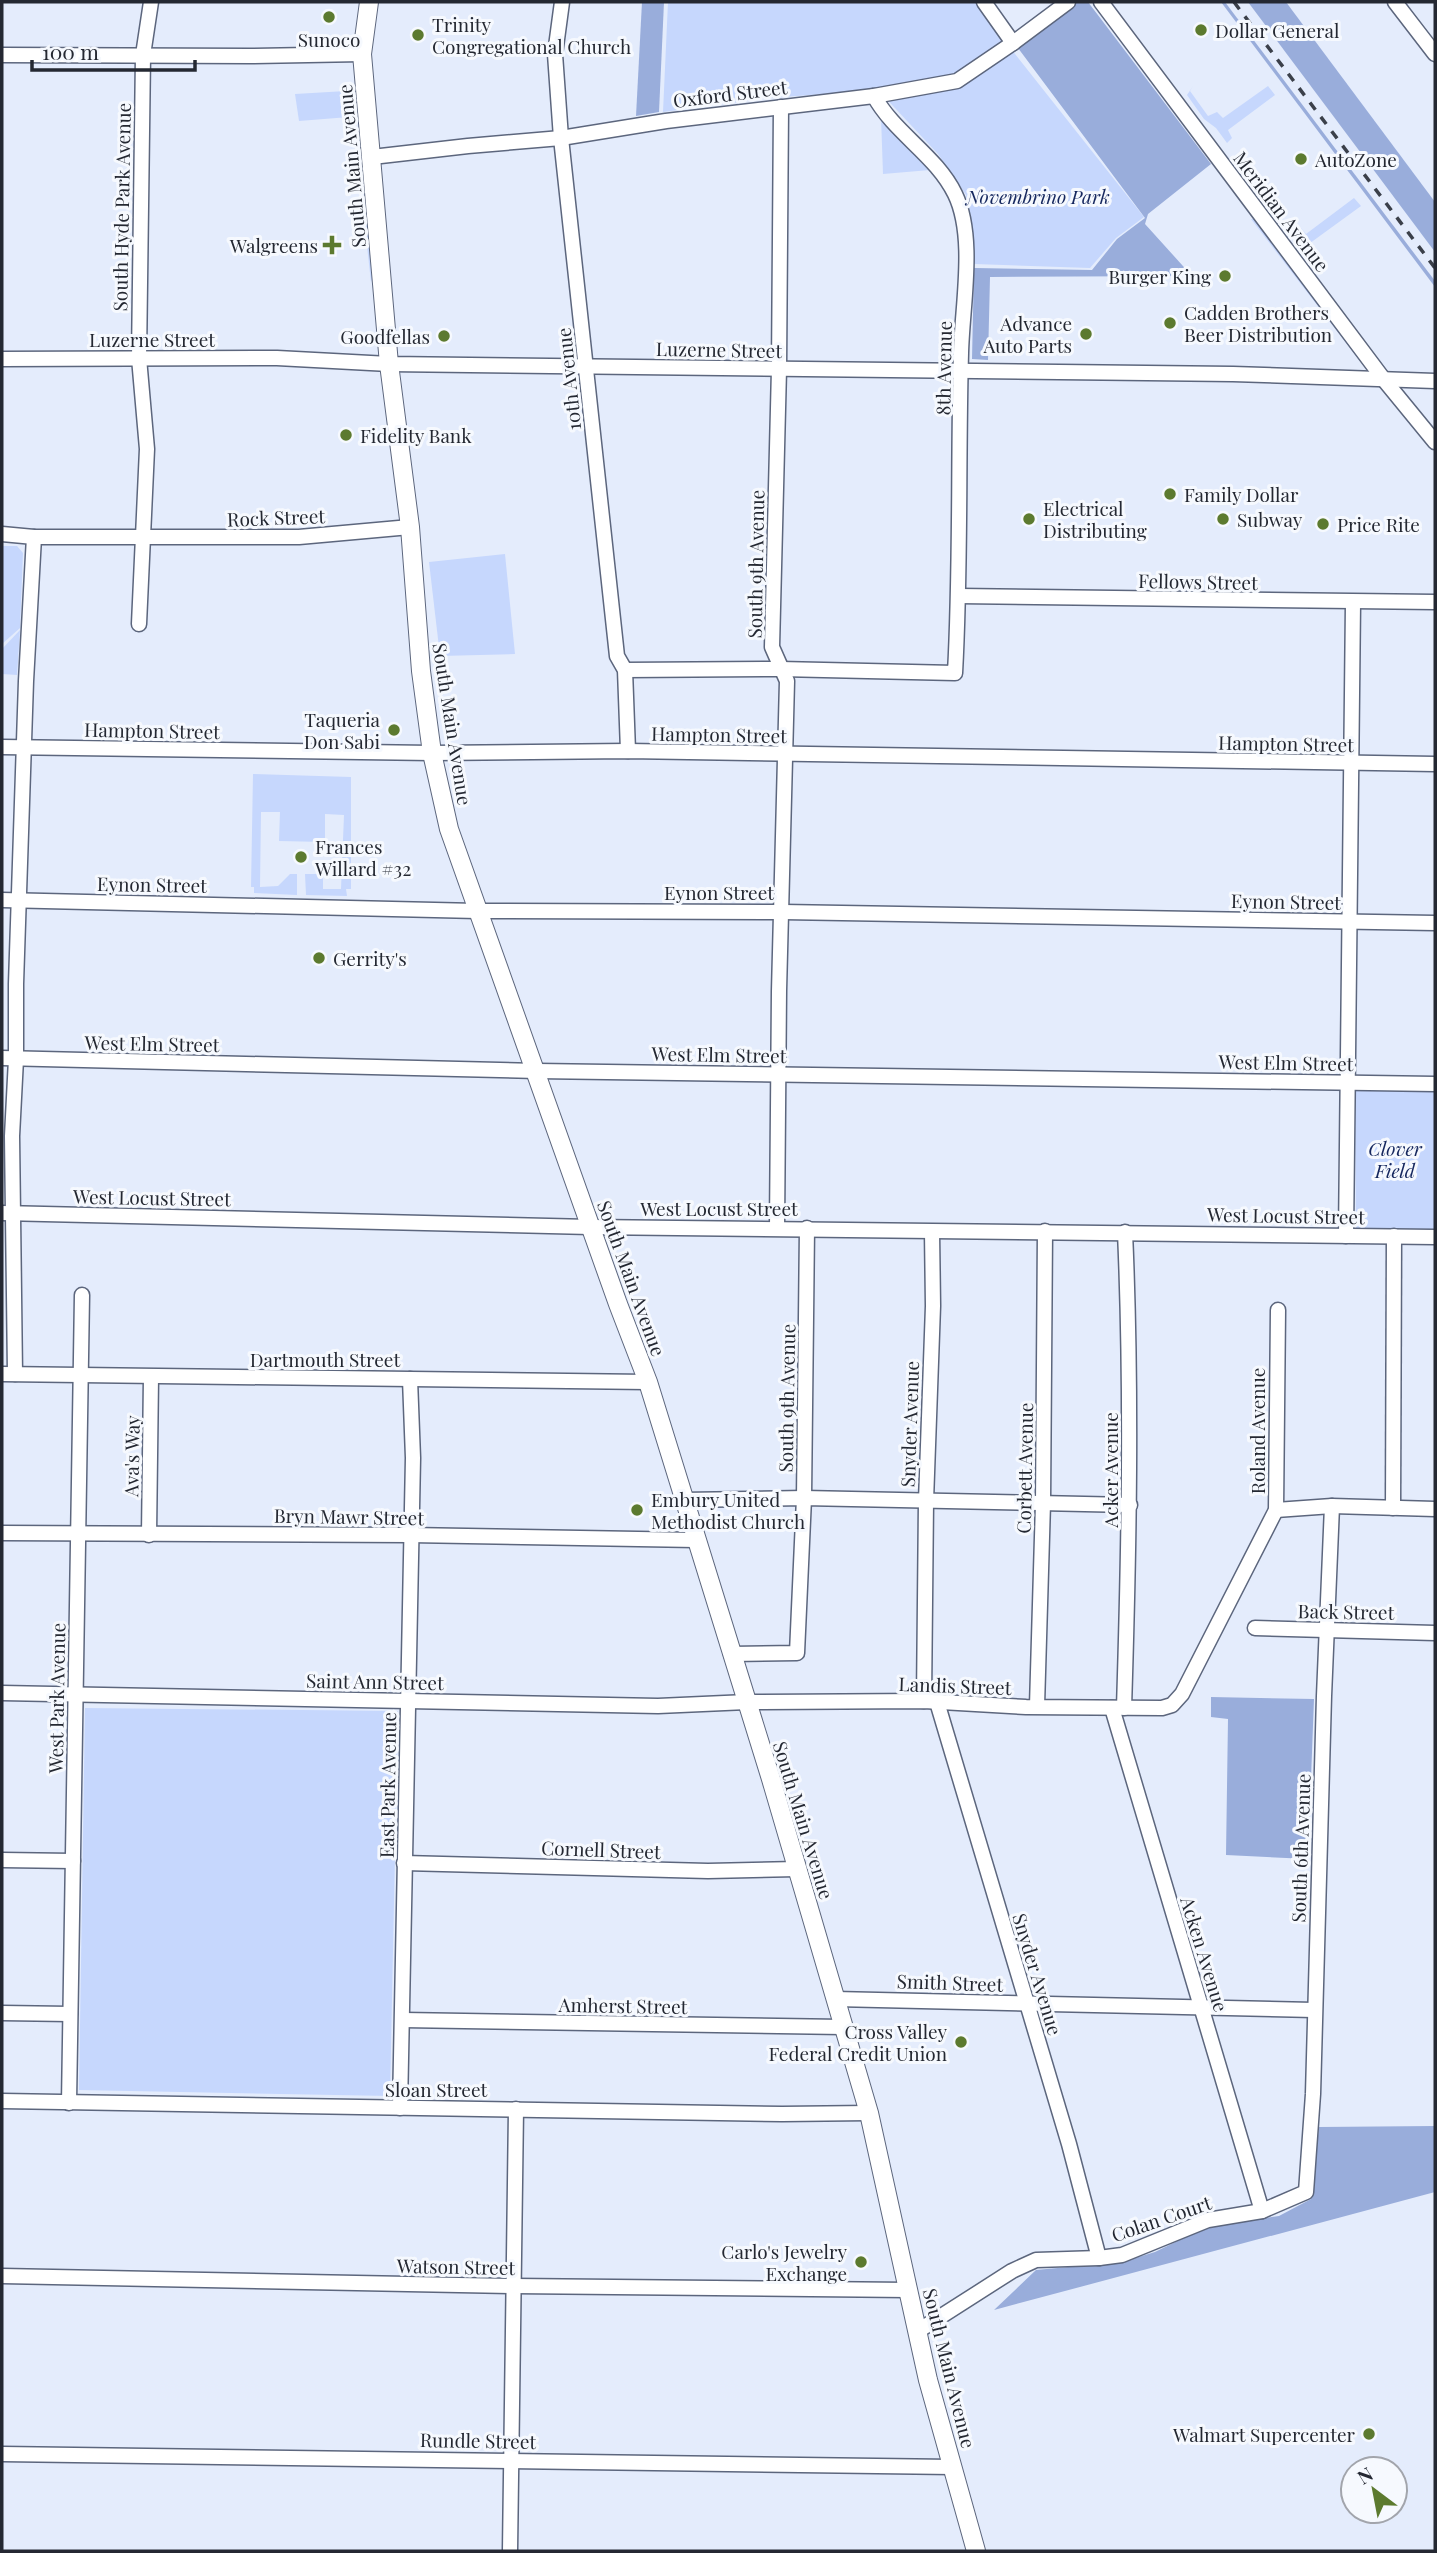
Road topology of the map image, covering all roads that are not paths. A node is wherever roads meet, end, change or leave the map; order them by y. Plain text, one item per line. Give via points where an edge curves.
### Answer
1 (151, 2) edge
2 (369, 2) edge
3 (562, 2) edge
4 (984, 2) edge
5 (1068, 2) edge
6 (1101, 2) edge
7 (1395, 2) edge
8 (1013, 43) junction
9 (362, 54) junction
10 (1435, 54) edge
11 (2, 55) edge
12 (143, 55) junction
13 (874, 96) junction
14 (781, 107) junction
15 (561, 138) junction
16 (372, 157) junction
17 (139, 358) junction
18 (2, 359) edge
19 (389, 364) junction
20 (586, 368) junction
21 (779, 369) junction
22 (962, 371) junction
23 (1385, 381) junction
24 (1435, 381) edge
25 (1435, 442) edge
26 (410, 527) junction
27 (2, 534) edge
28 (34, 537) junction
29 (143, 538) junction
30 (959, 596) junction
31 (1435, 602) edge
32 (1353, 603) junction
33 (139, 624) dead end
34 (780, 669) junction
35 (625, 670) junction
36 (2, 747) edge
37 (26, 747) junction
38 (628, 751) junction
39 (432, 754) junction
40 (784, 755) junction
41 (1353, 763) junction
42 (1435, 764) edge
43 (2, 900) edge
44 (20, 900) junction
45 (477, 911) junction
46 (783, 912) junction
47 (1349, 921) junction
48 (1435, 923) edge
49 (9, 1059) edge
50 (537, 1071) junction
51 (779, 1074) junction
52 (1348, 1082) junction
53 (1435, 1084) edge
54 (7, 1136) edge
55 (7, 1213) edge
56 (590, 1227) junction
57 (777, 1228) junction
58 (807, 1228) junction
59 (1045, 1231) junction
60 (932, 1232) junction
61 (1125, 1232) junction
62 (1346, 1236) junction
63 (1394, 1236) junction
64 (1435, 1237) edge
65 (82, 1295) dead end
66 (1278, 1310) dead end
67 (8, 1374) edge
68 (81, 1377) junction
69 (151, 1377) junction
70 (410, 1379) junction
71 (648, 1382) junction
72 (804, 1498) junction
73 (683, 1500) junction
74 (926, 1501) junction
75 (1043, 1503) junction
76 (1130, 1506) junction
77 (1332, 1506) junction
78 (1393, 1508) junction
79 (1435, 1509) edge
80 (1276, 1510) junction
81 (2, 1534) edge
82 (78, 1535) junction
83 (149, 1535) junction
84 (410, 1535) junction
85 (696, 1540) junction
86 (1255, 1628) dead end
87 (1327, 1630) junction
88 (1435, 1633) edge
89 (731, 1654) junction
90 (2, 1693) edge
91 (76, 1694) junction
92 (408, 1700) junction
93 (931, 1701) junction
94 (747, 1702) junction
95 (1037, 1706) junction
96 (1118, 1708) junction
97 (1162, 1709) joint
98 (2, 1860) edge
99 (73, 1861) junction
100 (404, 1863) junction
101 (797, 1869) junction
102 (835, 1999) junction
103 (1026, 2004) junction
104 (1200, 2007) junction
105 (1314, 2010) junction
106 (2, 2013) edge
107 (71, 2014) junction
108 (402, 2020) junction
109 (843, 2027) junction
110 (2, 2101) edge
111 (69, 2103) junction
112 (400, 2109) junction
113 (516, 2109) junction
114 (869, 2113) junction
115 (1306, 2192) joint
116 (1262, 2211) junction
117 (1099, 2258) junction
118 (2, 2276) edge
119 (514, 2286) junction
120 (909, 2290) junction
121 (918, 2331) junction
122 (2, 2454) edge
123 (510, 2460) junction
124 (953, 2467) junction
125 (510, 2551) edge
126 (976, 2551) edge

1 - 12 street, South Hyde Park Avenue
2 - 9 main road, South Main Avenue
3 - 15 street, 10th Avenue via 555,54
4 - 8 street
5 - 8 street, Oxford Street
6 - 23 street, Meridian Avenue
7 - 10 street
8 - 13 street, Oxford Street via 957,81
9 - 12 street
9 - 16 main road, South Main Avenue
11 - 12 street
12 - 17 street, South Hyde Park Avenue
13 - 14 street, Oxford Street
13 - 22 street, 8th Avenue via 884,113 940,169 957,196 966,239
14 - 15 street, Oxford Street
14 - 21 street, South 9th Avenue
15 - 16 street, Oxford Street
15 - 20 street, 10th Avenue
16 - 19 main road, South Main Avenue
17 - 18 street, Luzerne Street
17 - 19 street, Luzerne Street
17 - 29 street, South Hyde Park Avenue via 147,449
19 - 20 street, Luzerne Street
19 - 26 main road, South Main Avenue
20 - 21 street, Luzerne Street
20 - 35 street, 10th Avenue via 617,656
21 - 22 street, Luzerne Street
21 - 34 street, South 9th Avenue via 772,647
22 - 23 street, Luzerne Street via 1241,374
22 - 30 street, 8th Avenue
23 - 24 street, Luzerne Street
23 - 25 street, Meridian Avenue
26 - 29 street, Rock Street via 299,537
26 - 39 main road, South Main Avenue
27 - 28 street, Rock Street
28 - 29 street, Rock Street
28 - 37 street
29 - 33 street, South Hyde Park Avenue
30 - 32 street, Fellows Street
30 - 34 street, 8th Avenue via 954,673
31 - 32 street, Fellows Street
32 - 41 street
34 - 35 street
34 - 40 street, South 9th Avenue via 787,681
35 - 38 street, 10th Avenue
36 - 37 street, Hampton Street
37 - 39 street, Hampton Street
37 - 44 street
38 - 39 street, Hampton Street
38 - 40 street, Hampton Street
39 - 45 main road, South Main Avenue via 449,830
40 - 41 street, Hampton Street
40 - 46 street, South 9th Avenue
41 - 42 street, Hampton Street
41 - 47 street
43 - 44 street, Eynon Street
44 - 45 street, Eynon Street
44 - 49 street
45 - 46 street, Eynon Street
45 - 50 main road, South Main Avenue
46 - 47 street, Eynon Street
46 - 51 street, South 9th Avenue
47 - 48 street, Eynon Street
47 - 52 street
49 - 50 street, West Elm Street
49 - 54 street
50 - 51 street, West Elm Street
50 - 56 main road, South Main Avenue
51 - 52 street, West Elm Street
51 - 57 street, South 9th Avenue
52 - 53 street, West Elm Street
52 - 62 street
54 - 55 street
55 - 56 street, West Locust Street
55 - 67 street
56 - 57 street, West Locust Street
56 - 71 main road, South Main Avenue
57 - 58 street, West Locust Street
58 - 60 street, West Locust Street
58 - 72 street, South 9th Avenue
59 - 60 street, West Locust Street
59 - 61 street, West Locust Street
59 - 75 street, Corbett Avenue
60 - 74 street, Snyder Avenue
61 - 62 street, West Locust Street
61 - 76 street, Acker Avenue
62 - 63 street, West Locust Street
63 - 64 street, West Locust Street
63 - 78 street
65 - 68 street, West Park Avenue
66 - 80 street, Roland Avenue
67 - 68 street, Dartmouth Street
68 - 69 street, Dartmouth Street
68 - 82 street, West Park Avenue
69 - 70 street, Dartmouth Street
69 - 83 street, Ava's Way
70 - 71 street, Dartmouth Street
70 - 84 street, East Park Avenue
71 - 73 main road, South Main Avenue
72 - 73 street
72 - 74 street
72 - 89 street, South 9th Avenue via 797,1653
73 - 85 main road, South Main Avenue
74 - 75 street
74 - 93 street, Snyder Avenue
75 - 76 street
75 - 95 street, Corbett Avenue
76 - 96 street, Acker Avenue
77 - 78 street
77 - 80 street
77 - 87 street, South 6th Avenue
78 - 79 street
80 - 97 street, Roland Avenue via 1182,1694
81 - 82 street, Bryn Mawr Street
82 - 83 street, Bryn Mawr Street
82 - 91 street, West Park Avenue
83 - 84 street, Bryn Mawr Street
84 - 85 street, Bryn Mawr Street
84 - 92 street, East Park Avenue
85 - 89 main road, South Main Avenue
86 - 87 street, Back Street
87 - 88 street, Back Street
87 - 105 street, South 6th Avenue
89 - 94 main road, South Main Avenue
90 - 91 street, Saint Ann Street
91 - 92 street, Saint Ann Street
91 - 99 street, West Park Avenue
92 - 94 street, Saint Ann Street via 658,1706
92 - 100 street, East Park Avenue
93 - 94 street, Landis Street
93 - 95 street, Landis Street
93 - 103 street, Snyder Avenue
94 - 101 main road, South Main Avenue
95 - 96 street, Landis Street
96 - 97 street, Landis Street
96 - 104 street, Acken Avenue
98 - 99 street
99 - 107 street, West Park Avenue
100 - 101 street, Cornell Street
100 - 108 street, East Park Avenue
101 - 102 main road, South Main Avenue
102 - 103 street, Smith Street
102 - 109 main road, South Main Avenue
103 - 104 street, Smith Street
103 - 117 street, Snyder Avenue
104 - 105 street, Smith Street
104 - 116 street, Acken Avenue
105 - 115 street, South 6th Avenue
106 - 107 street
107 - 111 street, West Park Avenue
108 - 109 street, Amherst Street
108 - 112 street, East Park Avenue
109 - 114 main road, South Main Avenue
110 - 111 street, Sloan Street
111 - 112 street, Sloan Street
112 - 113 street, Sloan Street
113 - 114 street, Sloan Street
113 - 119 street
114 - 120 main road, South Main Avenue
115 - 116 street, Colan Court
116 - 117 street, Colan Court via 1208,2220 1122,2255
117 - 121 street, Colan Court via 1036,2260
118 - 119 street, Watson Street
119 - 120 street, Watson Street
119 - 123 street
120 - 121 main road, South Main Avenue
121 - 124 main road, South Main Avenue
122 - 123 street, Rundle Street
123 - 124 street, Rundle Street
123 - 125 street
124 - 126 main road, South Main Avenue

